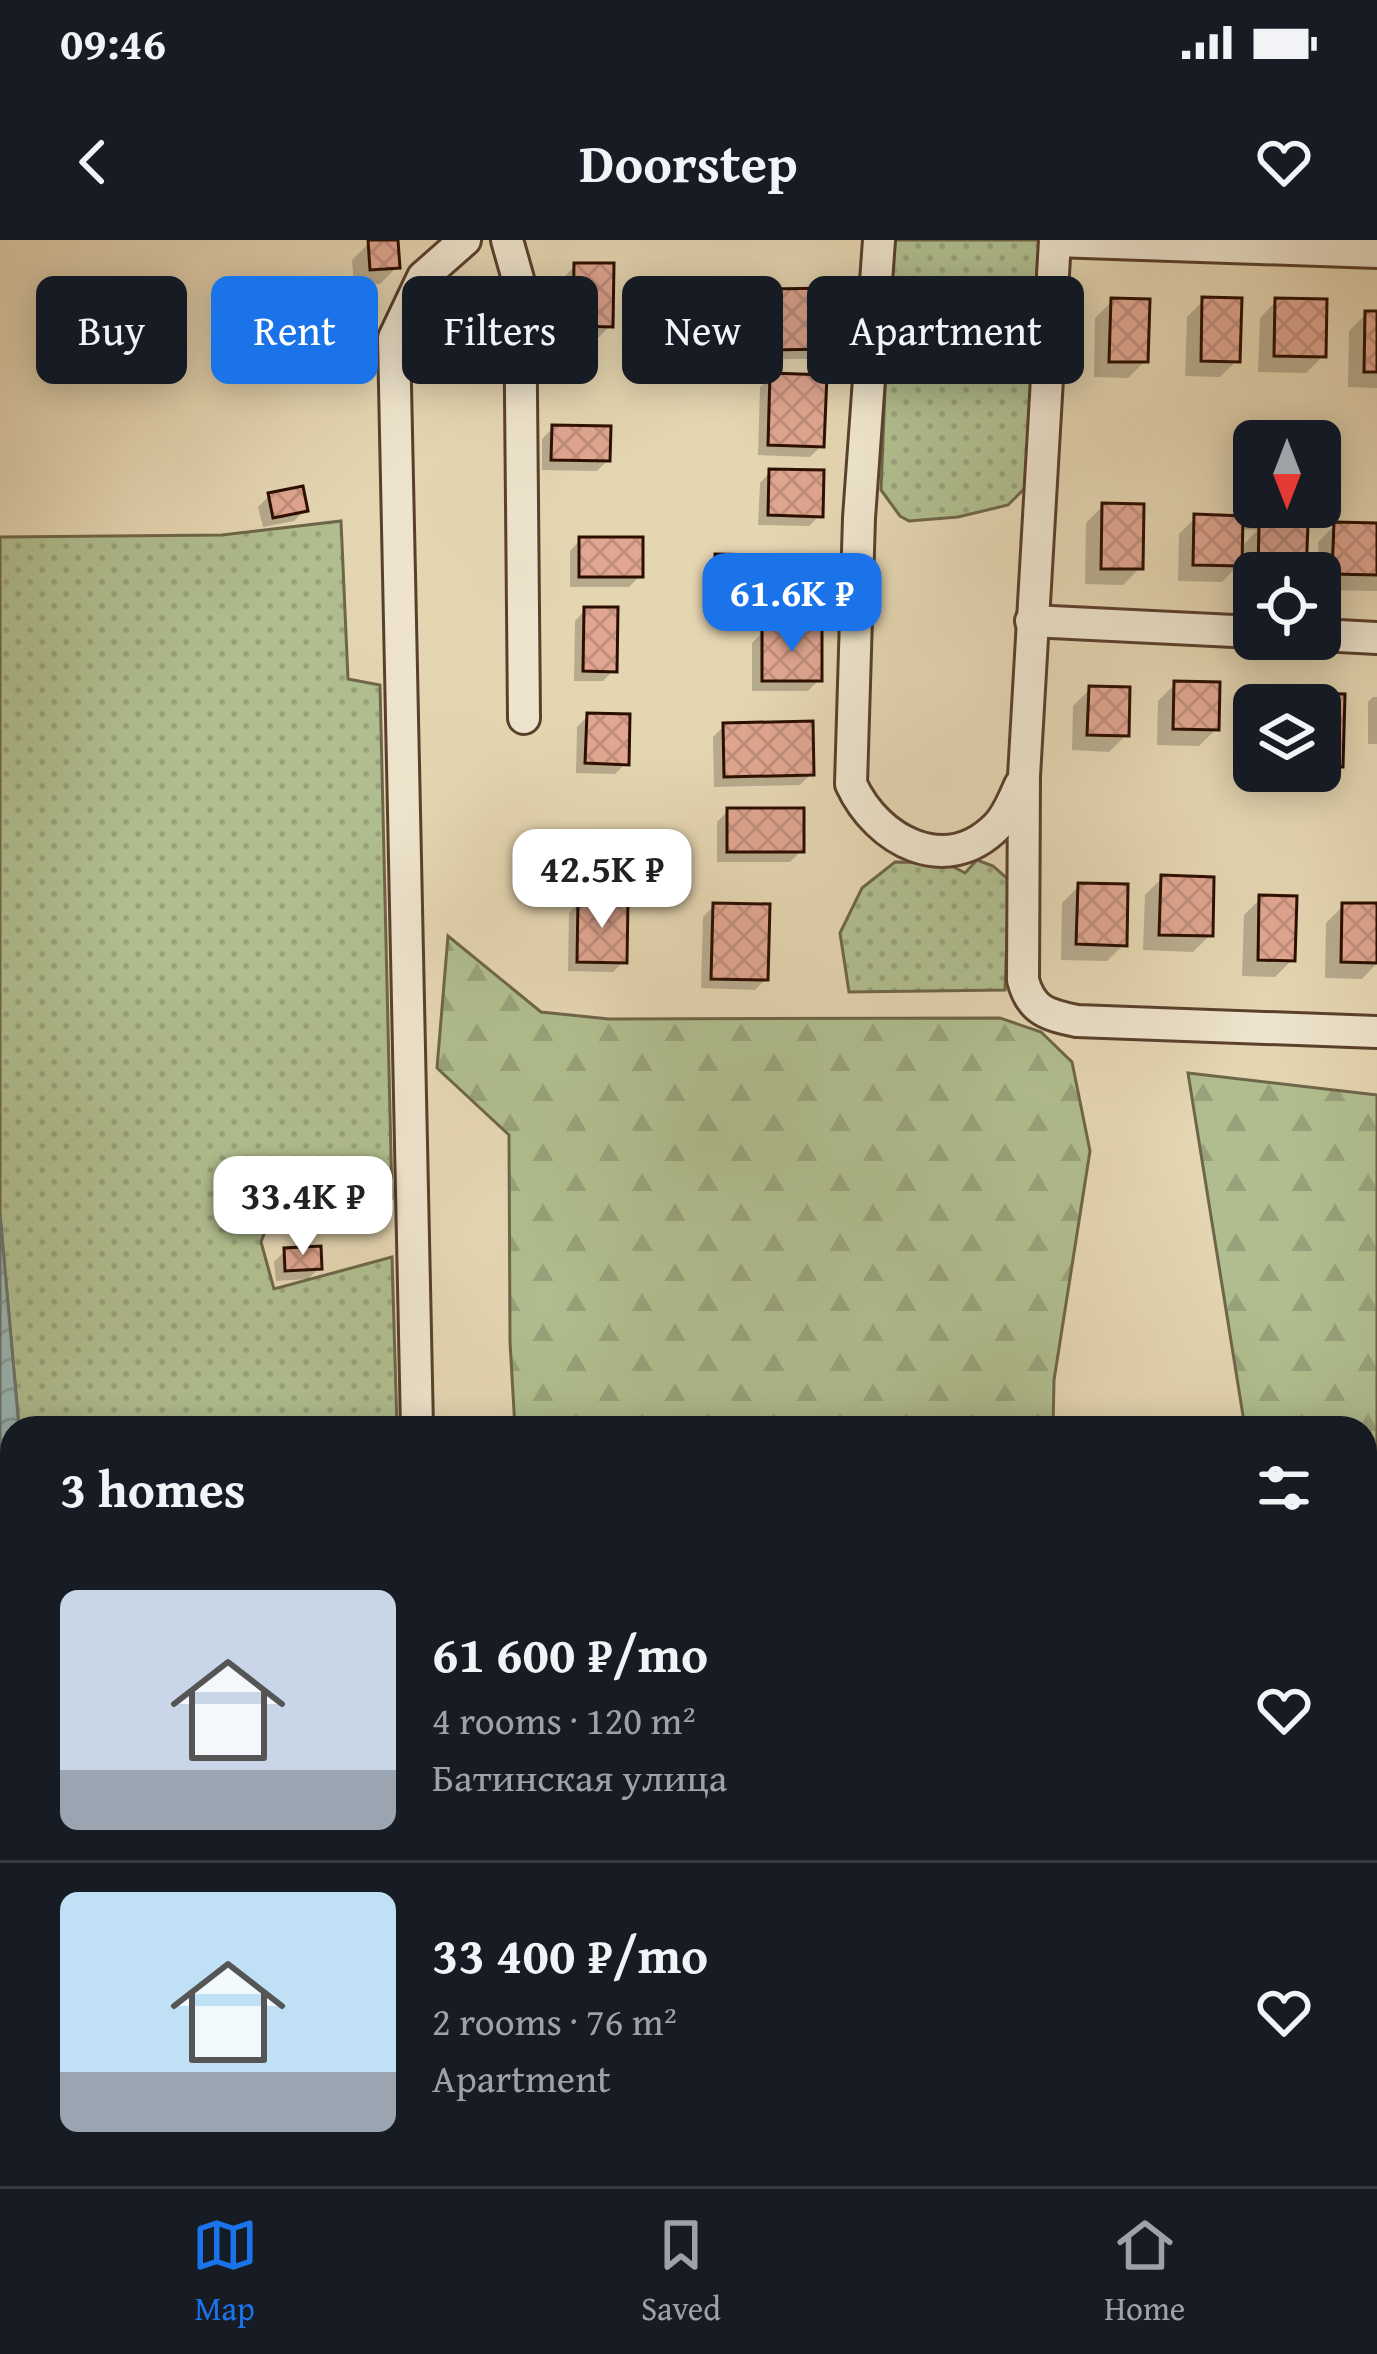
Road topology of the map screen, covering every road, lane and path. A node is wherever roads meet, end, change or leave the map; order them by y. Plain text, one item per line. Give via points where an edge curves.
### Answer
1 (465, 240) edge
2 (507, 240) edge
3 (879, 240) edge
4 (1055, 240) edge
5 (1377, 252) edge
6 (1031, 621) junction
7 (1233, 631) edge
8 (1341, 636) edge
9 (1377, 638) edge
10 (524, 718) dead end
11 (1024, 776) junction
12 (1377, 1031) edge
13 (417, 1416) edge

1 - 13 street via 423,277 394,338
2 - 10 street via 520,286
3 - 11 street via 851,784 879,828 926,849 953,849 998,825
4 - 5 street
4 - 6 street
6 - 7 street
6 - 11 street
8 - 9 street
11 - 12 street via 1023,980 1042,1014

